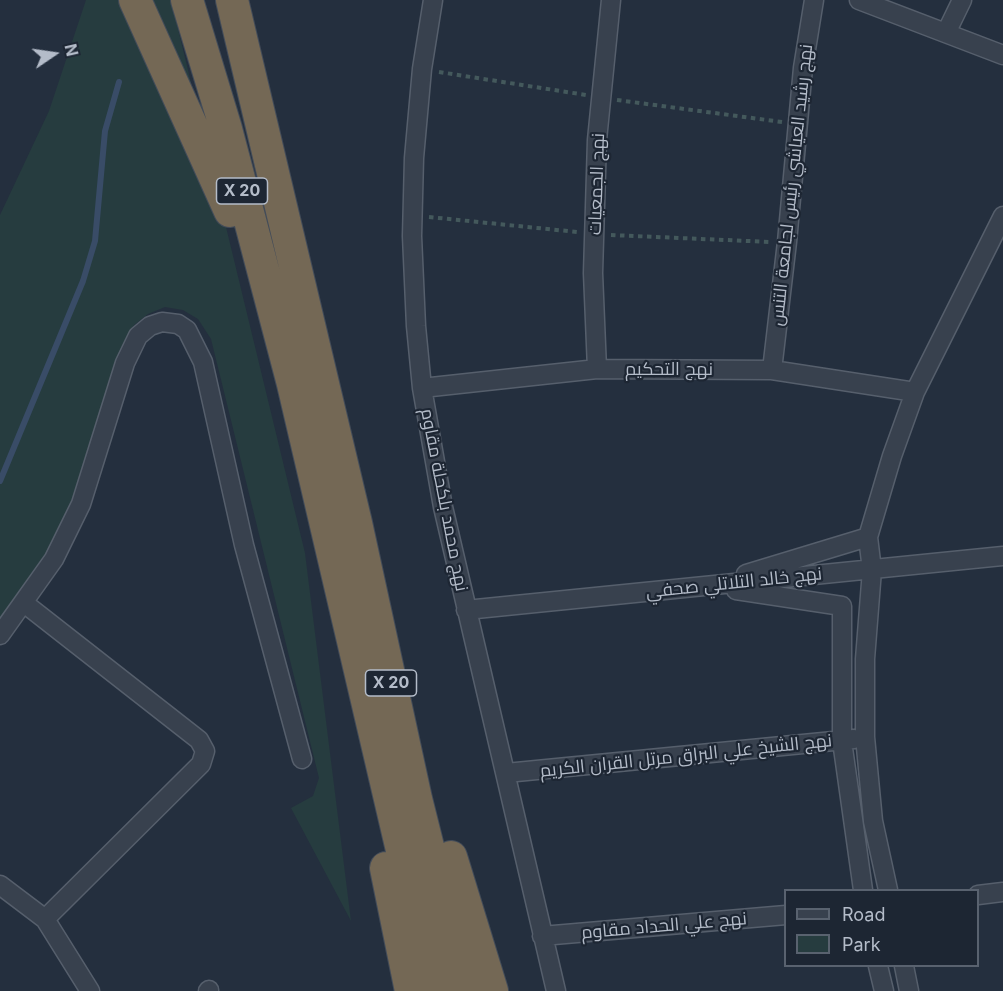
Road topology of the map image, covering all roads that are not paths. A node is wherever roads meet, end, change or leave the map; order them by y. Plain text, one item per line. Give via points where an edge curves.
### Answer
1 (135, 0) edge
2 (187, 0) edge
3 (216, 0) edge
4 (232, 0) edge
5 (433, 0) edge
6 (611, 0) edge
7 (814, 0) edge
8 (859, 0) edge
9 (962, 0) edge
10 (946, 33) junction
11 (1003, 55) edge
12 (1003, 216) edge
13 (597, 369) junction
14 (772, 370) junction
15 (307, 379) junction
16 (422, 388) junction
17 (915, 392) junction
18 (341, 525) junction
19 (868, 537) junction
20 (1003, 556) edge
21 (872, 570) junction
22 (707, 585) junction
23 (24, 603) junction
24 (466, 610) junction
25 (0, 635) edge
26 (865, 737) junction
27 (842, 741) junction
28 (302, 759) dead end
29 (506, 773) junction
30 (0, 885) edge
31 (863, 889) edge
32 (888, 889) edge
33 (1003, 892) edge
34 (979, 895) edge
35 (784, 915) edge
36 (45, 919) junction
37 (542, 936) junction
38 (879, 967) edge
39 (904, 967) edge
40 (90, 991) edge
41 (411, 991) edge
42 (438, 991) edge
43 (464, 991) edge
44 (492, 991) edge
45 (556, 991) edge
46 (884, 991) edge
47 (909, 991) edge

1 - 15 highway
2 - 15 highway, X 20
3 - 15 highway, X 20
4 - 15 highway, X 20
5 - 16 street, نهج محمد بلكحلة مقاوم via 414,158 416,326
6 - 13 street, نهج الجمعيات via 597,140 593,273
7 - 14 street, نهج رشيد العياشي رئيس لجامعة التنس via 803,68
8 - 10 street
9 - 10 street
10 - 11 street
12 - 17 street
13 - 14 street, نهج التحكيم
13 - 16 street, نهج التحكيم
14 - 17 street, نهج التحكيم
15 - 18 highway, X 20
16 - 24 street, نهج محمد بلكحلة مقاوم
17 - 19 street
18 - 41 highway via 375,813
18 - 42 highway, X 20 via 409,880
18 - 43 highway, X 20
18 - 44 highway
19 - 21 street
19 - 22 street
20 - 21 street, نهج خالد التلاتلي صحفي
21 - 22 street, نهج خالد التلاتلي صحفي
21 - 26 street via 865,658
22 - 24 street, نهج خالد التلاتلي صحفي
22 - 27 street via 842,606
23 - 25 street
23 - 28 street via 54,559 81,504 125,363 138,336 162,322 178,324 187,330 203,362 244,545
23 - 36 street via 200,740 205,751 201,764
24 - 29 street, نهج محمد بلكحلة مقاوم
26 - 27 street, نهج الشيخ علي البراق مرتل القران الكريم
26 - 32 street via 873,821
27 - 29 street, نهج الشيخ علي البراق مرتل القران الكريم
27 - 31 street
29 - 37 street, نهج محمد بلكحلة مقاوم
30 - 36 street
33 - 34 street
35 - 37 street, نهج علي الحداد مقاوم
36 - 40 street
37 - 45 street, نهج محمد بلكحلة مقاوم
38 - 46 street
39 - 47 street

